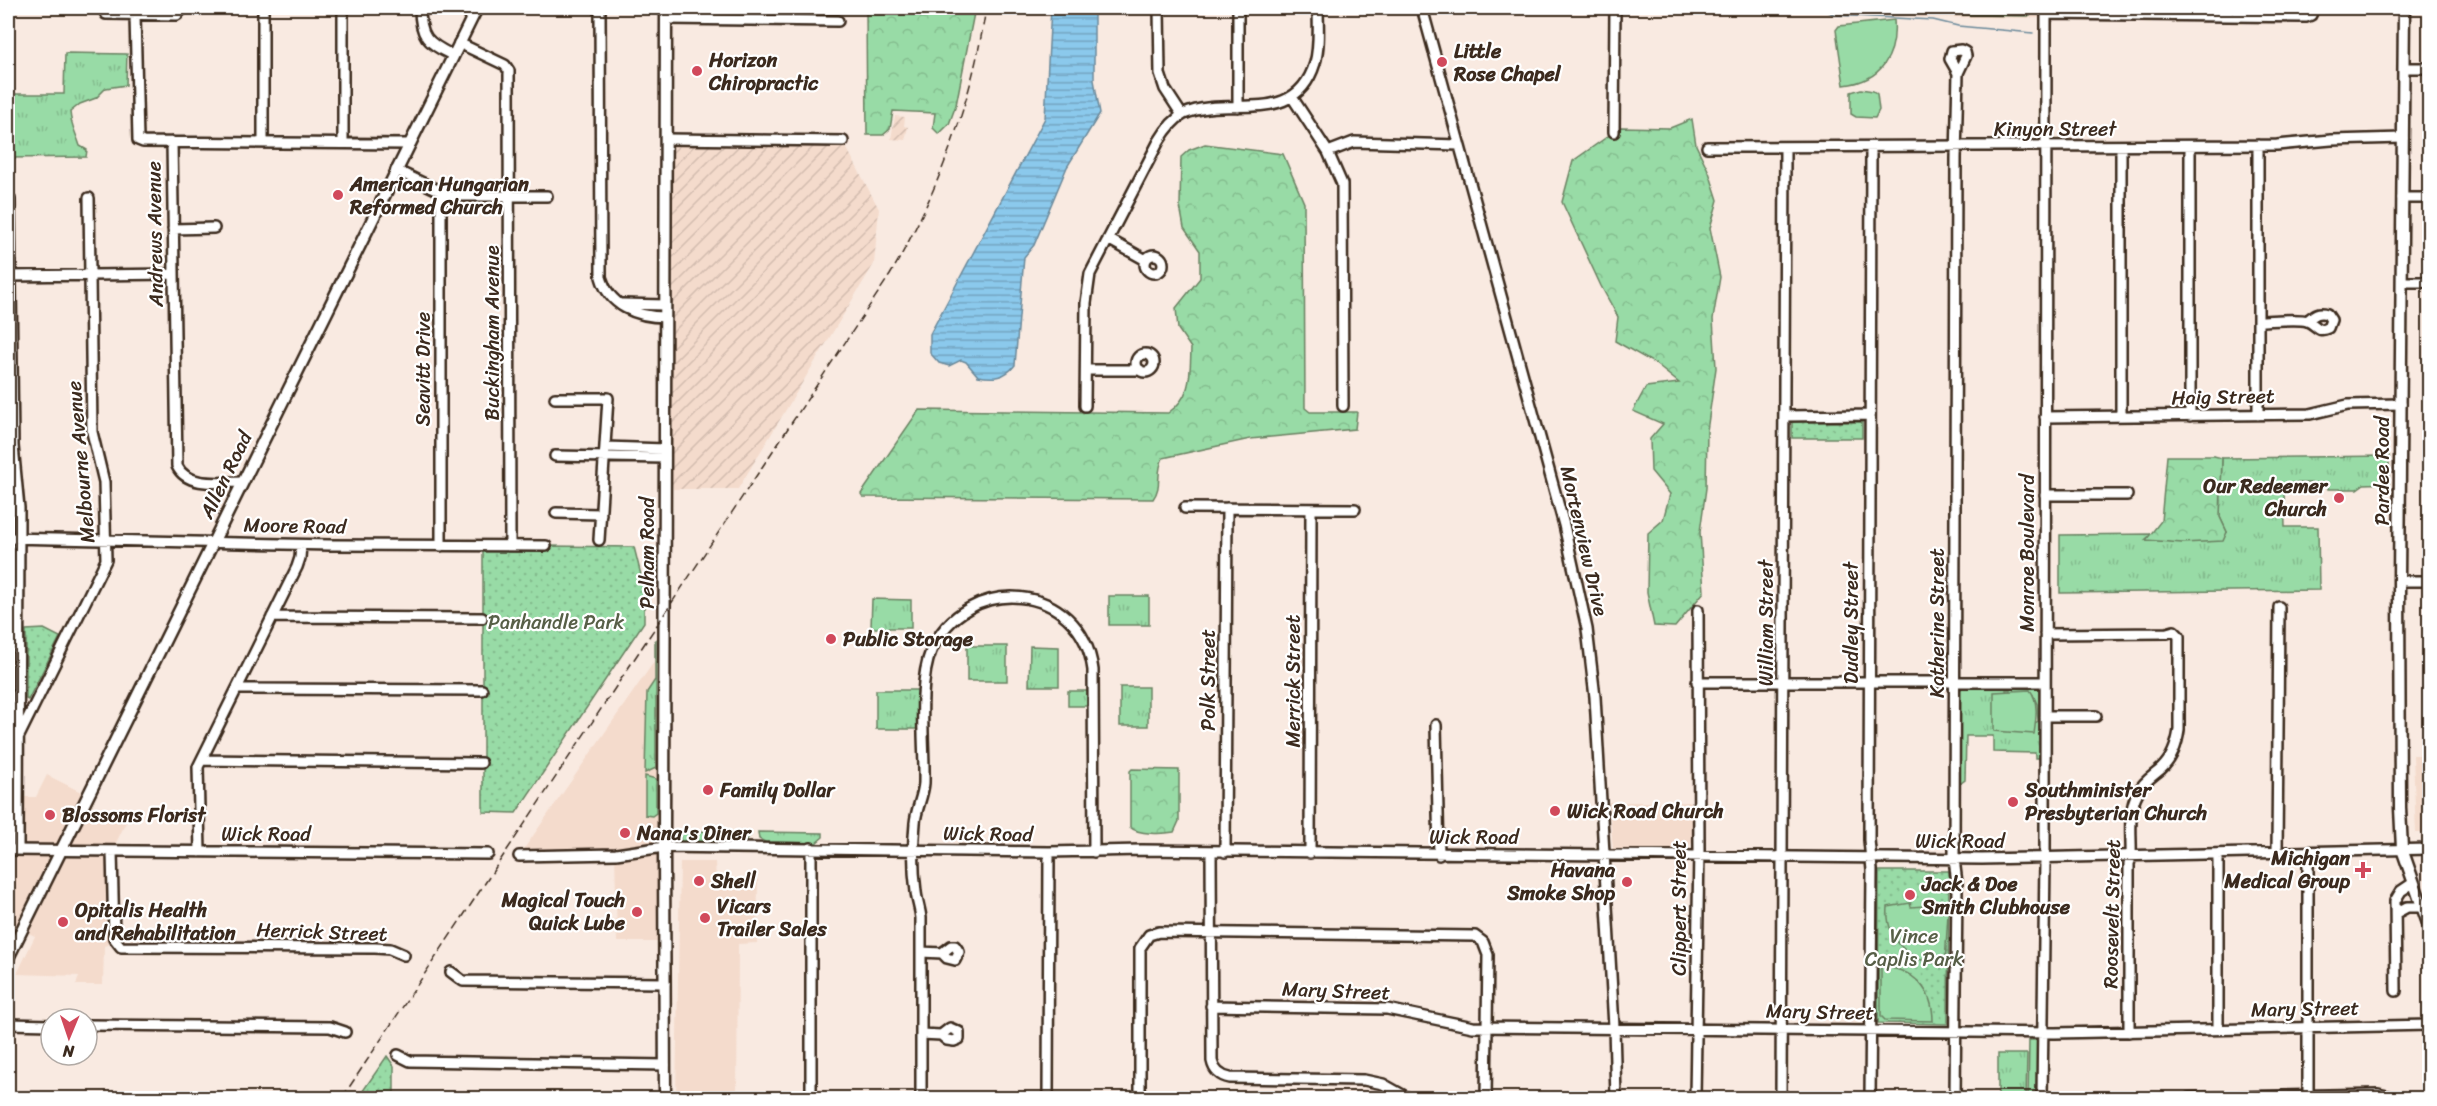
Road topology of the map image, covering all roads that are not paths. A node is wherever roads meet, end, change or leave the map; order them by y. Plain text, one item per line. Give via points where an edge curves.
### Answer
1 (103, 8) edge
2 (183, 8) edge
3 (263, 8) edge
4 (343, 8) edge
5 (420, 8) edge
6 (477, 8) edge
7 (600, 8) edge
8 (666, 8) edge
9 (1159, 8) edge
10 (1238, 8) edge
11 (1318, 8) edge
12 (1422, 8) edge
13 (1615, 8) edge
14 (2313, 8) edge
15 (2404, 8) edge
16 (2046, 11) edge
17 (135, 15) junction
18 (666, 19) junction
19 (838, 21) dead end
20 (459, 43) junction
21 (452, 55) junction
22 (2404, 68) junction
23 (2430, 68) edge
24 (1958, 73) dead end
25 (1292, 97) junction
26 (1238, 107) junction
27 (1182, 115) junction
28 (1614, 132) dead end
29 (2403, 138) junction
30 (666, 140) junction
31 (843, 141) dead end
32 (172, 142) junction
33 (263, 143) junction
34 (343, 143) junction
35 (409, 144) junction
36 (1459, 145) junction
37 (2190, 146) junction
38 (2258, 146) junction
39 (1707, 147) dead end
40 (1785, 147) junction
41 (1871, 147) junction
42 (1957, 147) junction
43 (2045, 147) junction
44 (2121, 147) junction
45 (1328, 152) junction
46 (396, 170) junction
47 (441, 192) junction
48 (510, 196) junction
49 (547, 196) dead end
50 (89, 198) dead end
51 (2402, 198) junction
52 (2430, 198) edge
53 (10, 199) dead end
54 (214, 228) dead end
55 (173, 229) junction
56 (1108, 239) junction
57 (1146, 260) dead end
58 (174, 274) junction
59 (9, 276) edge
60 (90, 276) junction
61 (2402, 282) junction
62 (2430, 282) edge
63 (665, 311) junction
64 (2259, 321) junction
65 (2307, 321) dead end
66 (1086, 370) junction
67 (1140, 370) dead end
68 (555, 398) dead end
69 (2401, 404) junction
70 (1085, 406) dead end
71 (1343, 406) dead end
72 (2258, 415) junction
73 (1785, 416) junction
74 (1870, 416) junction
75 (2121, 416) junction
76 (2190, 416) junction
77 (2045, 417) junction
78 (605, 451) junction
79 (665, 454) junction
80 (555, 456) dead end
81 (242, 482) junction
82 (2045, 495) junction
83 (2127, 495) dead end
84 (1185, 508) dead end
85 (1227, 508) junction
86 (1355, 508) dead end
87 (1311, 509) junction
88 (556, 513) dead end
89 (601, 514) junction
90 (8, 538) edge
91 (18, 538) junction
92 (106, 540) junction
93 (599, 540) dead end
94 (212, 543) junction
95 (301, 544) junction
96 (441, 546) junction
97 (510, 546) junction
98 (546, 546) dead end
99 (2399, 581) junction
100 (2430, 581) edge
101 (2279, 607) dead end
102 (1698, 610) dead end
103 (272, 617) junction
104 (482, 618) dead end
105 (2045, 634) junction
106 (1697, 682) junction
107 (1784, 682) junction
108 (1869, 682) junction
109 (1955, 682) junction
110 (2045, 682) junction
111 (237, 689) junction
112 (482, 690) dead end
113 (2045, 716) junction
114 (2096, 716) dead end
115 (1436, 724) dead end
116 (18, 738) junction
117 (202, 760) junction
118 (481, 763) dead end
119 (664, 847) junction
120 (811, 848) junction
121 (18, 849) junction
122 (2402, 849) junction
123 (2430, 849) edge
124 (8, 850) edge
125 (60, 850) junction
126 (915, 850) junction
127 (112, 851) junction
128 (200, 852) junction
129 (1049, 852) junction
130 (1094, 852) junction
131 (1211, 852) junction
132 (1225, 852) junction
133 (2307, 853) junction
134 (488, 854) dead end
135 (1310, 854) junction
136 (2277, 854) junction
137 (1439, 855) junction
138 (2218, 855) junction
139 (519, 856) dead end
140 (1604, 856) junction
141 (1698, 856) junction
142 (2131, 857) junction
143 (1784, 858) junction
144 (1869, 859) junction
145 (1954, 859) junction
146 (2045, 859) junction
147 (2413, 883) junction
148 (2422, 907) junction
149 (2396, 913) junction
150 (2430, 929) edge
151 (1211, 933) junction
152 (921, 952) junction
153 (942, 952) dead end
154 (404, 955) dead end
155 (8, 958) edge
156 (451, 972) dead end
157 (665, 982) junction
158 (2396, 991) dead end
159 (1211, 1006) junction
160 (8, 1024) edge
161 (39, 1025) edge
162 (99, 1025) edge
163 (2430, 1025) edge
164 (1487, 1026) junction
165 (1614, 1027) junction
166 (1696, 1028) junction
167 (2307, 1028) junction
168 (2218, 1029) junction
169 (1782, 1030) junction
170 (1871, 1030) junction
171 (1956, 1031) junction
172 (345, 1032) dead end
173 (2129, 1032) junction
174 (2043, 1033) junction
175 (921, 1034) junction
176 (941, 1035) dead end
177 (398, 1055) dead end
178 (665, 1065) junction
179 (2308, 1096) junction
180 (665, 1098) edge
181 (811, 1098) edge
182 (921, 1098) edge
183 (1048, 1098) edge
184 (1140, 1098) edge
185 (1408, 1098) edge
186 (1486, 1098) edge
187 (1616, 1098) edge
188 (1695, 1098) edge
189 (1781, 1098) edge
190 (1870, 1098) edge
191 (1955, 1098) edge
192 (2042, 1098) edge
193 (2189, 1098) edge
194 (2396, 1098) edge

1 - 17 street via 106,14
2 - 17 street via 177,15
3 - 33 street
4 - 34 street
5 - 21 street via 426,38
6 - 20 main road, Allen Road
7 - 63 street via 602,283 608,294 627,309 642,315
8 - 18 main road, Pelham Road
9 - 27 street via 1160,74
10 - 26 street
11 - 25 street via 1316,62 1309,78
12 - 36 street, Mortenview Drive
13 - 28 street
14 - 16 street via 2306,17
15 - 22 main road, Pardee Road
16 - 43 street, Monroe Boulevard
17 - 32 street, Andrews Avenue via 136,135 143,142
18 - 19 street
18 - 30 main road, Pelham Road
20 - 21 main road, Allen Road
20 - 48 street, Buckingham Avenue via 509,70
21 - 35 main road, Allen Road
22 - 23 street
22 - 29 main road, Pardee Road
24 - 42 street, Katherine Street
25 - 26 street via 1272,105
25 - 45 street
26 - 27 street via 1205,108
27 - 56 street via 1165,131
29 - 38 street, Kinyon Street
29 - 51 main road, Pardee Road
30 - 31 street
30 - 63 main road, Pelham Road
32 - 33 street
32 - 55 street, Andrews Avenue
33 - 34 street
34 - 35 street
35 - 46 main road, Allen Road
36 - 45 street via 1354,142
36 - 140 street, Mortenview Drive via 1580,592 1595,697
37 - 38 street, Kinyon Street
37 - 44 street, Kinyon Street
37 - 76 street
38 - 64 street
39 - 40 street, Kinyon Street
40 - 41 street, Kinyon Street
40 - 73 street, William Street
41 - 42 street, Kinyon Street
41 - 74 street, Dudley Street
42 - 43 street, Kinyon Street
42 - 109 street, Katherine Street
43 - 44 street, Kinyon Street
43 - 77 street, Monroe Boulevard
44 - 75 street
45 - 71 street via 1338,170 1344,197
46 - 47 street
46 - 81 main road, Allen Road
47 - 48 street
47 - 96 street, Seavitt Drive
48 - 49 street
48 - 97 street, Buckingham Avenue
50 - 60 street, Melbourne Avenue
51 - 52 street
51 - 61 main road, Pardee Road
53 - 59 street
54 - 55 street
55 - 58 street, Andrews Avenue
56 - 57 street
56 - 66 street via 1087,288
58 - 60 street
58 - 81 street, Andrews Avenue via 177,466 182,475 192,480
59 - 60 street
59 - 91 street
60 - 92 street, Melbourne Avenue via 92,432 105,482
61 - 62 street
61 - 69 main road, Pardee Road
63 - 79 main road, Pelham Road
64 - 65 street
64 - 72 street
66 - 67 street
66 - 70 street
68 - 78 street via 608,398
69 - 72 street, Haig Street via 2348,405 2310,414
69 - 99 main road, Pardee Road
72 - 76 street, Haig Street
73 - 74 street
73 - 107 street, William Street
74 - 108 street, Dudley Street
75 - 76 street, Haig Street
75 - 77 street, Haig Street
77 - 82 street, Monroe Boulevard
78 - 79 street
78 - 80 street
78 - 89 street
79 - 119 main road, Pelham Road
81 - 94 main road, Allen Road
82 - 83 street
82 - 105 street, Monroe Boulevard
84 - 85 street
85 - 87 street
85 - 132 street, Polk Street
86 - 87 street
87 - 135 street, Merrick Street
88 - 89 street
89 - 93 street
90 - 91 street, Moore Road
91 - 92 street, Moore Road
91 - 116 street
92 - 94 street, Moore Road
92 - 116 street, Melbourne Avenue via 106,560
94 - 95 street, Moore Road
94 - 125 main road, Allen Road
95 - 96 street, Moore Road
95 - 103 street via 297,567
96 - 97 street, Moore Road
97 - 98 street, Moore Road
99 - 100 street
99 - 122 main road, Pardee Road
101 - 136 street
102 - 106 street, Clippert Street
103 - 104 street
103 - 111 street
105 - 110 street, Monroe Boulevard
105 - 142 street, Roosevelt Street via 2179,633 2178,737 2168,761 2134,799
106 - 107 street
106 - 141 street, Clippert Street
107 - 108 street
107 - 143 street, William Street
108 - 109 street
108 - 144 street, Dudley Street
109 - 110 street
109 - 145 street, Katherine Street
110 - 113 street, Monroe Boulevard
111 - 112 street
111 - 117 street
113 - 114 street
113 - 146 street, Monroe Boulevard
115 - 137 street
116 - 121 street
117 - 118 street
117 - 128 street via 198,767
119 - 120 street, Wick Road
119 - 139 street, Wick Road via 616,854
119 - 157 main road, Pelham Road
120 - 126 street, Wick Road
120 - 181 street
121 - 124 street, Wick Road
121 - 125 street, Wick Road
122 - 123 street, Wick Road
122 - 133 street, Wick Road
122 - 147 main road, Pardee Road
125 - 127 street, Wick Road
125 - 155 main road, Allen Road
126 - 129 street, Wick Road
126 - 130 street via 915,819 924,785 924,678 930,654 939,637 961,614 985,602 1010,597 1037,600 1061,611 1074,623 1090,650 1094,670
126 - 152 street
127 - 128 street, Wick Road
127 - 154 street, Herrick Street via 114,938 121,947 375,948
128 - 134 street, Wick Road
129 - 130 street, Wick Road
129 - 183 street
130 - 131 street, Wick Road
131 - 132 street, Wick Road
131 - 151 street
132 - 135 street, Wick Road
133 - 136 street, Wick Road
133 - 167 street
135 - 137 street, Wick Road
136 - 138 street, Wick Road
137 - 140 street, Wick Road
138 - 142 street, Wick Road
138 - 168 street
140 - 141 street, Wick Road
140 - 165 street, Mortenview Drive
141 - 143 street, Wick Road
141 - 166 street, Clippert Street
142 - 146 street, Wick Road
142 - 173 street, Roosevelt Street
143 - 144 street, Wick Road
143 - 169 street, William Street
144 - 145 street, Wick Road
144 - 170 street, Dudley Street
145 - 146 street, Wick Road
145 - 171 street, Katherine Street
146 - 174 street, Monroe Boulevard
147 - 148 main road, Pardee Road
147 - 149 street via 2396,898
148 - 149 street via 2407,907
148 - 150 main road, Pardee Road
149 - 158 street
151 - 159 street
151 - 164 street via 1468,935 1480,939 1488,952
151 - 184 street via 1159,932 1144,940 1140,948
152 - 153 street
152 - 175 street
156 - 157 street via 463,981
157 - 178 main road, Pelham Road
159 - 164 street, Mary Street via 1387,1010 1458,1025
159 - 185 street via 1212,1061 1217,1072 1230,1078 1364,1080 1383,1084
160 - 161 street
162 - 172 street via 330,1027
163 - 167 street, Mary Street
164 - 165 street, Mary Street
164 - 186 street
165 - 166 street, Mary Street
165 - 187 street, Mortenview Drive
166 - 169 street, Mary Street
166 - 188 street, Clippert Street
167 - 168 street, Mary Street
167 - 179 street
168 - 173 street, Mary Street
169 - 170 street, Mary Street
169 - 189 street, William Street
170 - 171 street, Mary Street
170 - 190 street, Dudley Street
171 - 174 street, Mary Street
171 - 191 street, Katherine Street
173 - 174 street, Mary Street
174 - 192 street, Monroe Boulevard
175 - 176 street
175 - 182 street
177 - 178 street via 410,1061
178 - 180 main road, Pelham Road
179 - 193 street
179 - 194 street via 2378,1094

